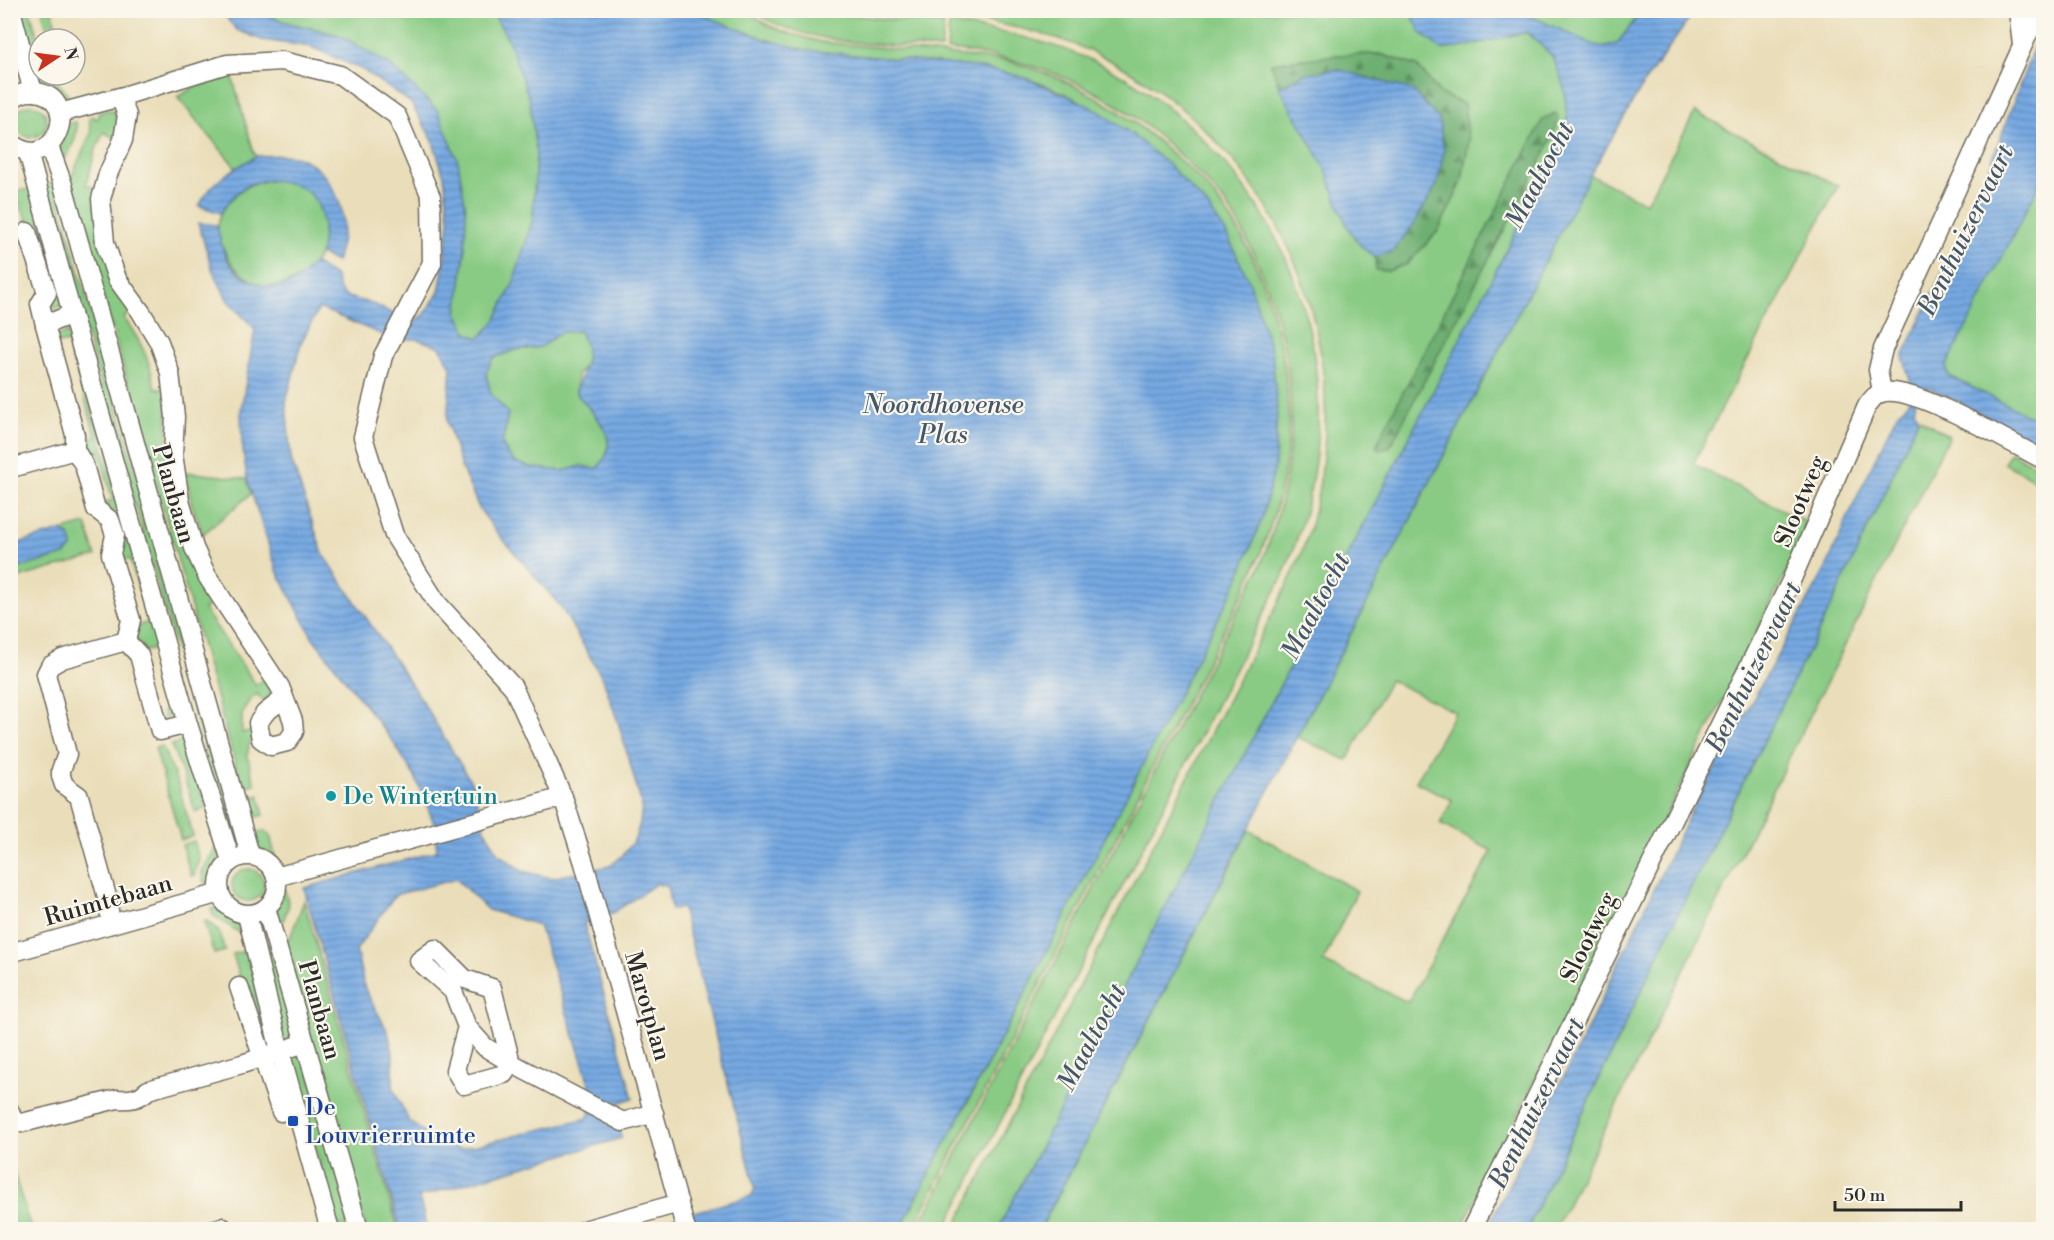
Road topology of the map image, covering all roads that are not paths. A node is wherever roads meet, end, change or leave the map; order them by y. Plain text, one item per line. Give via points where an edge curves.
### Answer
1 (11, 10) edge
2 (2018, 10) edge
3 (2039, 10) edge
4 (2022, 45) junction
5 (33, 92) junction
6 (12, 96) edge
7 (120, 97) junction
8 (60, 112) junction
9 (10, 142) edge
10 (50, 146) junction
11 (28, 152) junction
12 (27, 232) dead end
13 (72, 314) junction
14 (45, 325) junction
15 (1887, 392) junction
16 (75, 450) junction
17 (2043, 460) edge
18 (10, 466) edge
19 (126, 641) junction
20 (283, 699) dead end
21 (188, 724) junction
22 (563, 797) junction
23 (250, 855) junction
24 (231, 861) junction
25 (276, 877) junction
26 (220, 893) junction
27 (266, 908) junction
28 (247, 915) junction
29 (111, 924) junction
30 (10, 953) edge
31 (239, 987) dead end
32 (466, 1027) junction
33 (305, 1043) junction
34 (280, 1050) junction
35 (262, 1056) junction
36 (511, 1063) junction
37 (10, 1111) edge
38 (281, 1112) dead end
39 (646, 1115) junction
40 (680, 1206) junction
41 (213, 1230) edge
42 (225, 1230) edge
43 (330, 1230) edge
44 (359, 1230) edge
45 (584, 1230) edge
46 (686, 1230) edge
47 (1471, 1230) edge

1 - 5 street
2 - 4 street
3 - 4 street
4 - 15 street via 1883,349 1878,370
5 - 6 street
5 - 8 street via 50,98
7 - 8 street, Marotplan
7 - 20 street via 127,115 123,140 101,199 105,243 117,279 159,342 170,373 173,453 180,501 194,548 207,576
7 - 22 street, Marotplan via 227,64 282,61 340,75 397,116 431,197 432,263 383,356 363,437 394,535 437,603 513,687
8 - 10 street via 58,136
9 - 11 street
10 - 11 street
10 - 23 street, Planbaan
11 - 13 street, Planbaan
12 - 14 street via 47,293 40,304
13 - 14 street
13 - 21 street, Planbaan
14 - 16 street via 75,435
15 - 17 street via 1930,401
15 - 47 street, Slootweg via 1874,397 1867,406 1791,581
16 - 18 street
16 - 19 street via 84,465 96,509 110,520 116,535 111,554 131,620
19 - 21 street via 139,655 160,731
19 - 29 street via 62,659 50,666 46,674 67,754 61,776 64,785 79,796
21 - 24 street, Planbaan
22 - 25 street
22 - 39 street, Marotplan via 600,924
23 - 24 street
23 - 25 street via 269,864
24 - 26 street via 221,872
25 - 27 street via 276,894
26 - 28 street via 227,906
26 - 29 street, Ruimtebaan
27 - 28 street
27 - 33 street, Planbaan
28 - 34 street, Planbaan
29 - 30 street, Ruimtebaan
31 - 35 street
32 - 36 street via 485,1047
32 - 36 street via 455,1070 465,1085 504,1074
32 - 36 street via 459,985 492,988
33 - 34 street
33 - 44 street, Planbaan
34 - 35 street
34 - 43 street, Planbaan
35 - 37 street via 148,1090 129,1100 117,1099 22,1123 13,1121
35 - 38 street
36 - 39 street via 623,1122
39 - 40 street, Marotplan
40 - 45 street
40 - 46 street, Marotplan
41 - 42 street

